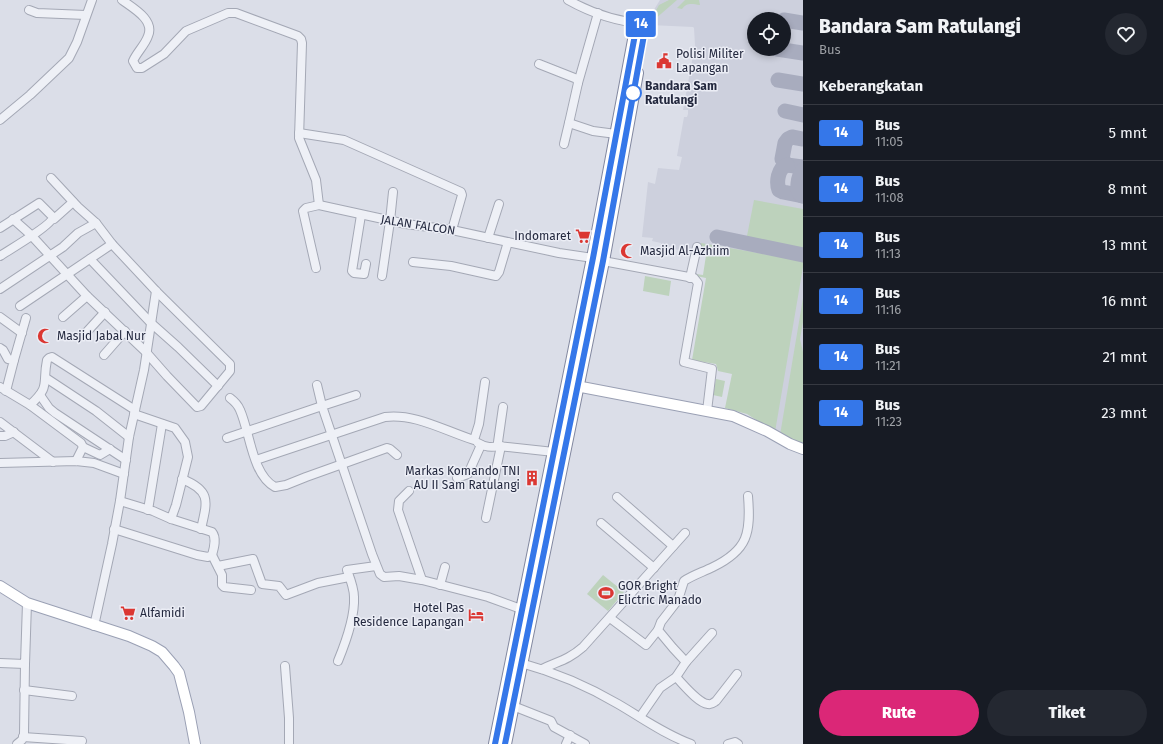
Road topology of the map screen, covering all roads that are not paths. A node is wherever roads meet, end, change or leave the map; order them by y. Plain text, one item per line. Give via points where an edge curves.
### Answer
1 (92, 0) edge
2 (122, 0) edge
3 (568, 0) edge
4 (577, 3) edge
5 (29, 10) dead end
6 (598, 13) junction
7 (86, 15) junction
8 (641, 24) junction
9 (539, 64) dead end
10 (578, 83) junction
11 (0, 120) edge
12 (569, 123) junction
13 (299, 133) junction
14 (616, 134) junction
15 (564, 144) dead end
16 (51, 178) dead end
17 (393, 192) dead end
18 (74, 202) junction
19 (499, 204) dead end
20 (319, 205) junction
21 (360, 215) junction
22 (54, 218) junction
23 (13, 219) junction
24 (390, 220) junction
25 (96, 223) junction
26 (0, 228) edge
27 (452, 230) junction
28 (30, 236) junction
29 (488, 238) junction
30 (508, 242) junction
31 (112, 244) junction
32 (697, 247) dead end
33 (0, 256) edge
34 (50, 256) junction
35 (90, 259) junction
36 (598, 260) junction
37 (413, 262) dead end
38 (366, 264) dead end
39 (316, 268) dead end
40 (66, 274) junction
41 (382, 276) dead end
42 (690, 278) junction
43 (0, 289) edge
44 (156, 291) junction
45 (87, 296) junction
46 (20, 306) dead end
47 (105, 312) junction
48 (0, 317) edge
49 (63, 317) dead end
50 (26, 318) dead end
51 (152, 324) junction
52 (125, 331) junction
53 (22, 332) junction
54 (83, 336) dead end
55 (0, 348) edge
56 (147, 353) junction
57 (104, 355) dead end
58 (14, 360) junction
59 (46, 378) junction
60 (485, 382) dead end
61 (317, 385) dead end
62 (572, 385) junction
63 (218, 386) junction
64 (3, 389) edge
65 (40, 395) junction
66 (356, 395) dead end
67 (230, 398) dead end
68 (30, 404) junction
69 (322, 406) junction
70 (503, 407) dead end
71 (707, 411) junction
72 (134, 412) junction
73 (0, 422) edge
74 (162, 424) junction
75 (246, 430) junction
76 (14, 432) junction
77 (331, 434) junction
78 (0, 436) edge
79 (129, 437) junction
80 (227, 438) dead end
81 (474, 440) junction
82 (481, 445) junction
83 (500, 446) junction
84 (83, 447) junction
85 (110, 449) junction
86 (803, 449) edge
87 (554, 452) junction
88 (100, 455) junction
89 (397, 455) dead end
90 (126, 460) junction
91 (256, 460) junction
92 (76, 461) junction
93 (53, 462) junction
94 (0, 463) edge
95 (94, 463) junction
96 (342, 465) junction
97 (124, 474) junction
98 (457, 478) dead end
99 (182, 479) junction
100 (409, 491) dead end
101 (748, 496) dead end
102 (617, 497) dead end
103 (120, 501) junction
104 (548, 506) junction
105 (148, 510) junction
106 (486, 518) dead end
107 (171, 519) junction
108 (601, 523) dead end
109 (201, 528) junction
110 (114, 529) junction
111 (685, 533) dead end
112 (673, 546) junction
113 (212, 555) junction
114 (218, 566) junction
115 (376, 566) junction
116 (445, 567) dead end
117 (654, 568) junction
118 (350, 577) junction
119 (422, 580) junction
120 (440, 585) junction
121 (0, 586) edge
122 (251, 590) dead end
123 (27, 604) junction
124 (521, 609) junction
125 (610, 618) junction
126 (94, 626) junction
127 (658, 630) junction
128 (712, 633) dead end
129 (338, 661) dead end
130 (686, 662) junction
131 (0, 663) edge
132 (521, 663) junction
133 (25, 664) junction
134 (285, 666) dead end
135 (542, 669) junction
136 (737, 674) dead end
137 (676, 677) junction
138 (24, 690) junction
139 (72, 696) dead end
140 (513, 706) junction
141 (640, 717) junction
142 (503, 735) edge
143 (570, 735) junction
144 (23, 737) junction
145 (82, 741) dead end
146 (17, 744) edge
147 (196, 744) edge
148 (289, 744) edge
149 (495, 744) edge
150 (566, 744) edge
151 (585, 744) edge
152 (691, 744) edge
153 (728, 744) edge
154 (738, 744) edge

1 - 7 street
2 - 13 street via 143,16 149,25 149,36 134,59 137,68 142,68 164,54 186,31 228,13 236,13 298,36 302,43
3 - 4 street
4 - 6 street
5 - 7 street via 37,13
6 - 8 street
6 - 10 street
7 - 11 street via 72,54
8 - 14 highway
8 - 36 highway
9 - 10 street via 577,79
10 - 12 street
12 - 14 street via 593,131
12 - 15 street
13 - 20 street via 301,145 316,180
13 - 27 street via 344,140 461,192
14 - 36 highway
16 - 18 street
17 - 24 street
18 - 22 street
18 - 25 street
19 - 29 street
20 - 21 street, JALAN FALCON
20 - 39 street via 303,211
21 - 24 street, JALAN FALCON
21 - 38 street via 352,271 364,274
22 - 23 street via 39,203
22 - 28 street
23 - 26 street
23 - 28 street
24 - 27 street, JALAN FALCON
24 - 41 street
25 - 31 street
25 - 34 street via 76,234
27 - 29 street, JALAN FALCON
28 - 33 street
28 - 34 street
29 - 30 street, JALAN FALCON
30 - 36 street, JALAN FALCON
30 - 37 street via 496,276 451,266
31 - 35 street
31 - 44 street
32 - 42 street
34 - 40 street
34 - 43 street
35 - 40 street
35 - 51 street
36 - 42 street, JALAN FALCON
36 - 62 highway
40 - 45 street
40 - 46 street
42 - 71 street via 694,278 698,283 684,362 712,369
44 - 51 street
44 - 63 street via 230,364 230,371
45 - 47 street
45 - 49 street
47 - 52 street
47 - 54 street
48 - 53 street
50 - 53 street
51 - 56 street
51 - 63 street
52 - 56 street
52 - 57 street
53 - 58 street
55 - 58 street via 8,359
56 - 63 street via 197,407 201,406
56 - 72 street
58 - 64 street
59 - 65 street via 44,390
59 - 72 street via 47,360 52,357
59 - 79 street via 96,411
60 - 81 street
61 - 69 street
62 - 71 main road
62 - 87 highway
62 - 104 highway
64 - 68 street
65 - 68 street
65 - 85 street via 55,413
66 - 69 street
67 - 75 street via 240,410
68 - 84 street
69 - 75 street
69 - 77 street
70 - 83 street via 498,442
71 - 86 main road via 733,416
72 - 74 street
72 - 79 street
73 - 76 street
74 - 99 street via 175,428 185,442 188,457
74 - 105 street
75 - 80 street
75 - 91 street
76 - 78 street
76 - 93 street
77 - 81 street via 393,416 423,422
77 - 91 street
77 - 96 street
79 - 90 street
81 - 82 street
82 - 83 street via 492,448
82 - 98 street via 468,474
83 - 87 street
83 - 106 street
84 - 88 street
84 - 92 street
85 - 88 street
85 - 90 street
87 - 104 highway
88 - 95 street
89 - 96 street via 387,448
90 - 97 street
91 - 96 street via 265,479 275,488
92 - 93 street
92 - 95 street
93 - 94 street
95 - 97 street
96 - 115 street
97 - 103 street
99 - 107 street
99 - 109 street via 195,484 203,492 206,508
100 - 119 street via 399,501 398,510
101 - 127 street via 749,525 741,546 726,560 684,581 678,600
102 - 112 street
103 - 105 street
103 - 110 street
104 - 124 highway
104 - 132 highway
105 - 107 street
107 - 109 street
108 - 117 street
109 - 113 street via 214,534
110 - 113 street via 197,555
110 - 126 street
111 - 112 street
112 - 117 street
113 - 114 street
114 - 118 street via 253,559 262,584 279,586 286,595 318,583
114 - 122 street via 224,587
115 - 118 street via 348,570
115 - 119 street via 384,577
116 - 120 street
117 - 125 street
118 - 129 street via 354,604 348,635
119 - 120 street
120 - 124 street via 488,597
121 - 123 main road
123 - 126 main road
123 - 133 street
124 - 142 highway
125 - 127 street via 646,645
125 - 135 street via 573,656
126 - 147 main road via 129,636 152,646 168,658 181,679
127 - 130 street
128 - 130 street
130 - 137 street
131 - 133 street
132 - 135 street
132 - 140 highway
133 - 138 street
134 - 148 street
135 - 141 street via 594,691
136 - 137 street via 712,704 700,700
137 - 141 street via 660,688
138 - 139 street
138 - 144 street
140 - 142 highway
140 - 143 street via 551,721 554,727
141 - 152 street
142 - 149 highway
143 - 150 street
143 - 151 street
144 - 145 street
144 - 146 street
153 - 154 street

